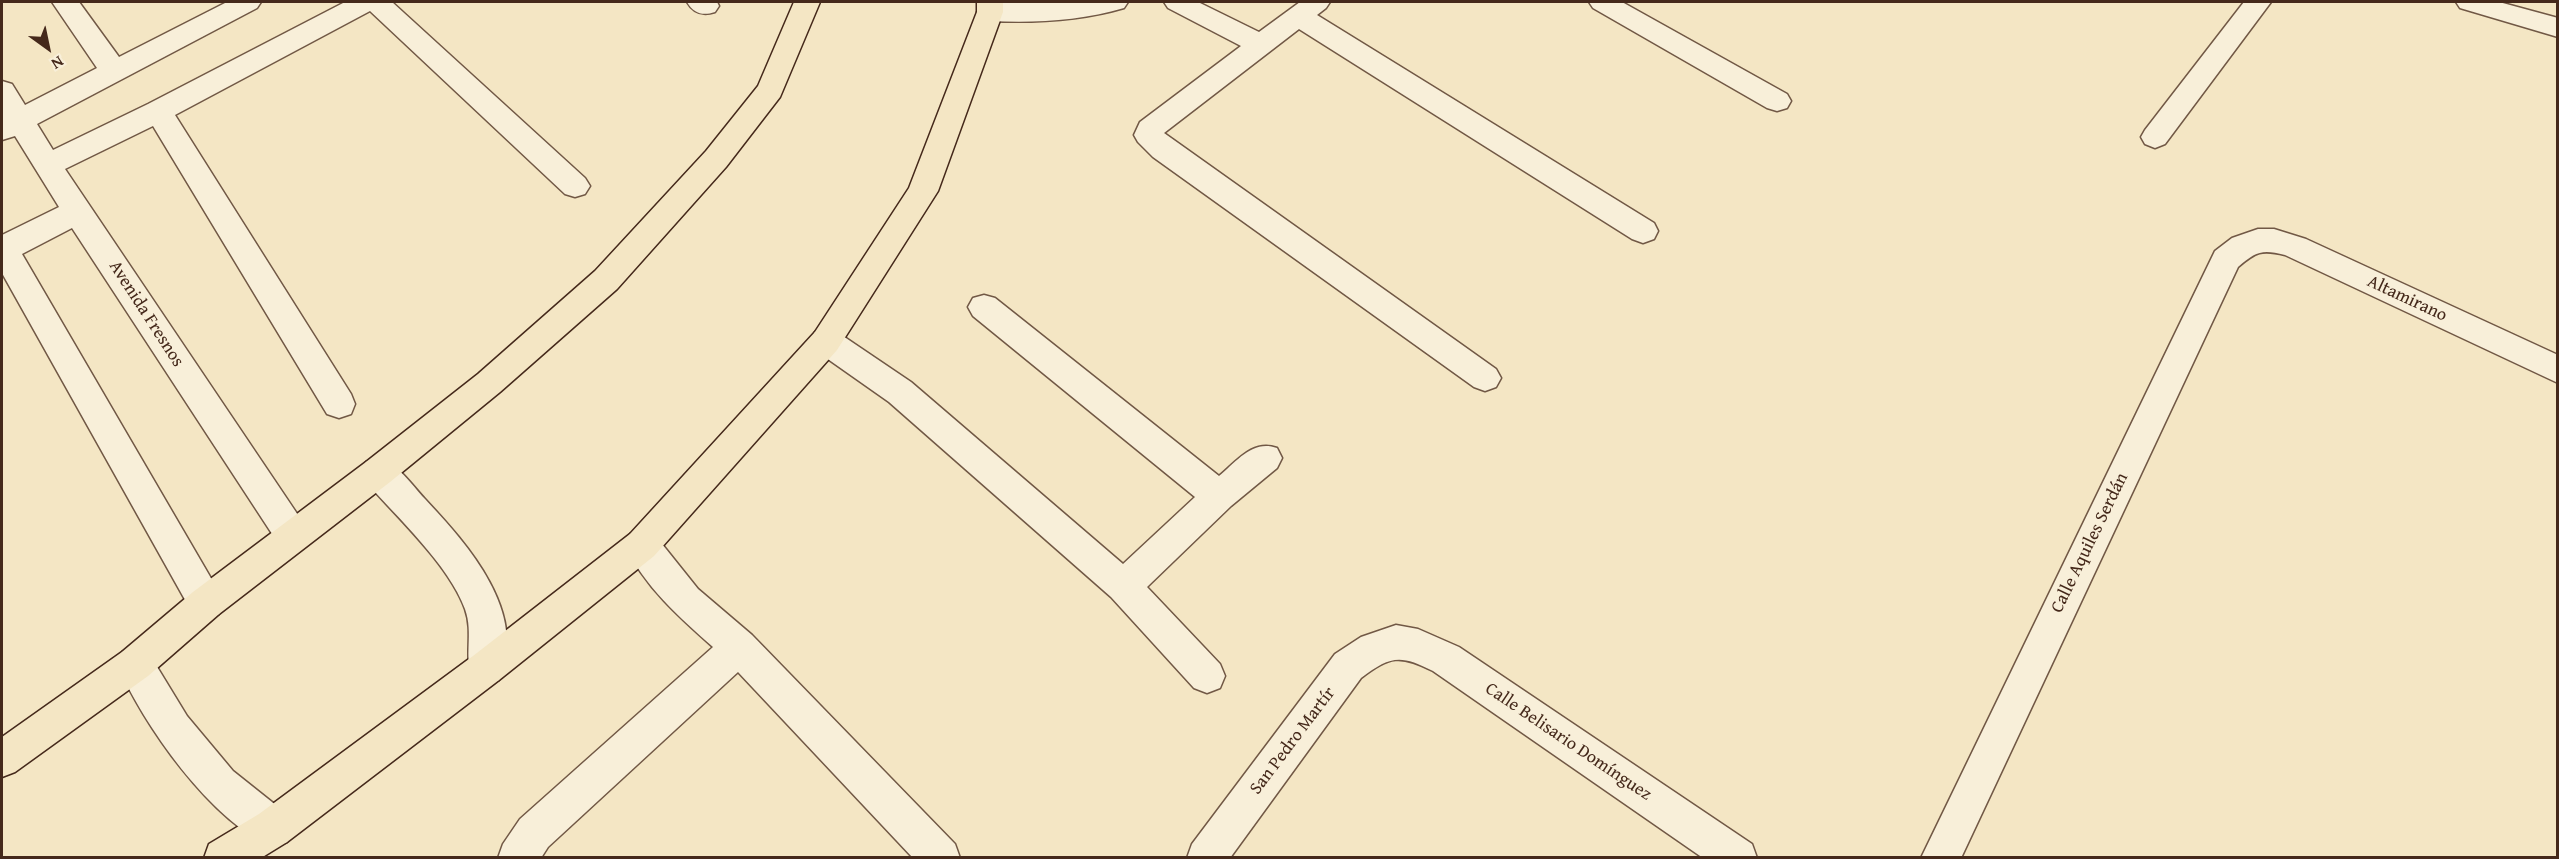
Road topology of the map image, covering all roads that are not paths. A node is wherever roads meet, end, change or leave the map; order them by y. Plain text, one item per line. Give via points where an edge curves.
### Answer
1 (65, 2) edge
2 (248, 2) edge
3 (366, 2) edge
4 (376, 2) edge
5 (807, 2) edge
6 (1115, 2) edge
7 (1177, 2) edge
8 (1602, 2) edge
9 (2258, 2) edge
10 (2469, 2) edge
11 (990, 7) edge
12 (1307, 9) edge
13 (2558, 28) edge
14 (1260, 44) junction
15 (114, 71) junction
16 (2, 91) edge
17 (1777, 102) dead end
18 (158, 111) junction
19 (11, 125) edge
20 (2155, 137) dead end
21 (47, 165) junction
22 (575, 186) dead end
23 (78, 211) junction
24 (1643, 231) dead end
25 (2253, 239) joint
26 (2, 249) edge
27 (984, 307) dead end
28 (826, 341) junction
29 (2558, 370) edge
30 (1485, 378) dead end
31 (339, 404) dead end
32 (1265, 458) dead end
33 (378, 472) junction
34 (1219, 496) junction
35 (292, 535) junction
36 (642, 545) junction
37 (1123, 586) junction
38 (206, 603) junction
39 (1393, 640) joint
40 (739, 647) junction
41 (135, 664) junction
42 (486, 668) junction
43 (1207, 676) dead end
44 (2, 759) edge
45 (273, 828) junction
46 (223, 858) edge
47 (517, 858) edge
48 (941, 858) edge
49 (1206, 858) edge
50 (1738, 858) edge
51 (1940, 858) edge

1 - 15 street
2 - 15 street
3 - 18 street
4 - 22 street
5 - 33 main road via 770,90 716,159 614,272 489,383
6 - 11 street via 1038,15
7 - 14 street
8 - 17 street
9 - 20 street
10 - 13 street
11 - 28 main road via 923,190
12 - 14 street
12 - 24 street
14 - 30 street via 1150,129 1148,135
15 - 19 street
16 - 19 street, Avenida Fresnos
18 - 21 street
18 - 31 street
19 - 21 street, Avenida Fresnos
21 - 23 street, Avenida Fresnos
23 - 26 street
23 - 35 street, Avenida Fresnos
25 - 29 street, Altamirano via 2295,247
25 - 51 street, Calle Aquiles Serdán via 2226,260
26 - 38 street
27 - 34 street
28 - 36 main road
28 - 37 street via 900,392
32 - 34 street
33 - 35 main road
33 - 42 street via 434,534 472,584 488,627
34 - 37 street
35 - 38 main road
36 - 40 street via 685,600
36 - 42 main road
37 - 43 street
38 - 41 main road
39 - 49 street, San Pedro Martír via 1367,651 1348,666
39 - 50 street, Calle Belisario Domínguez via 1422,646 1446,659
40 - 47 street via 534,833
40 - 48 street
41 - 44 main road
41 - 45 street via 174,729 219,784
42 - 45 main road
45 - 46 main road

